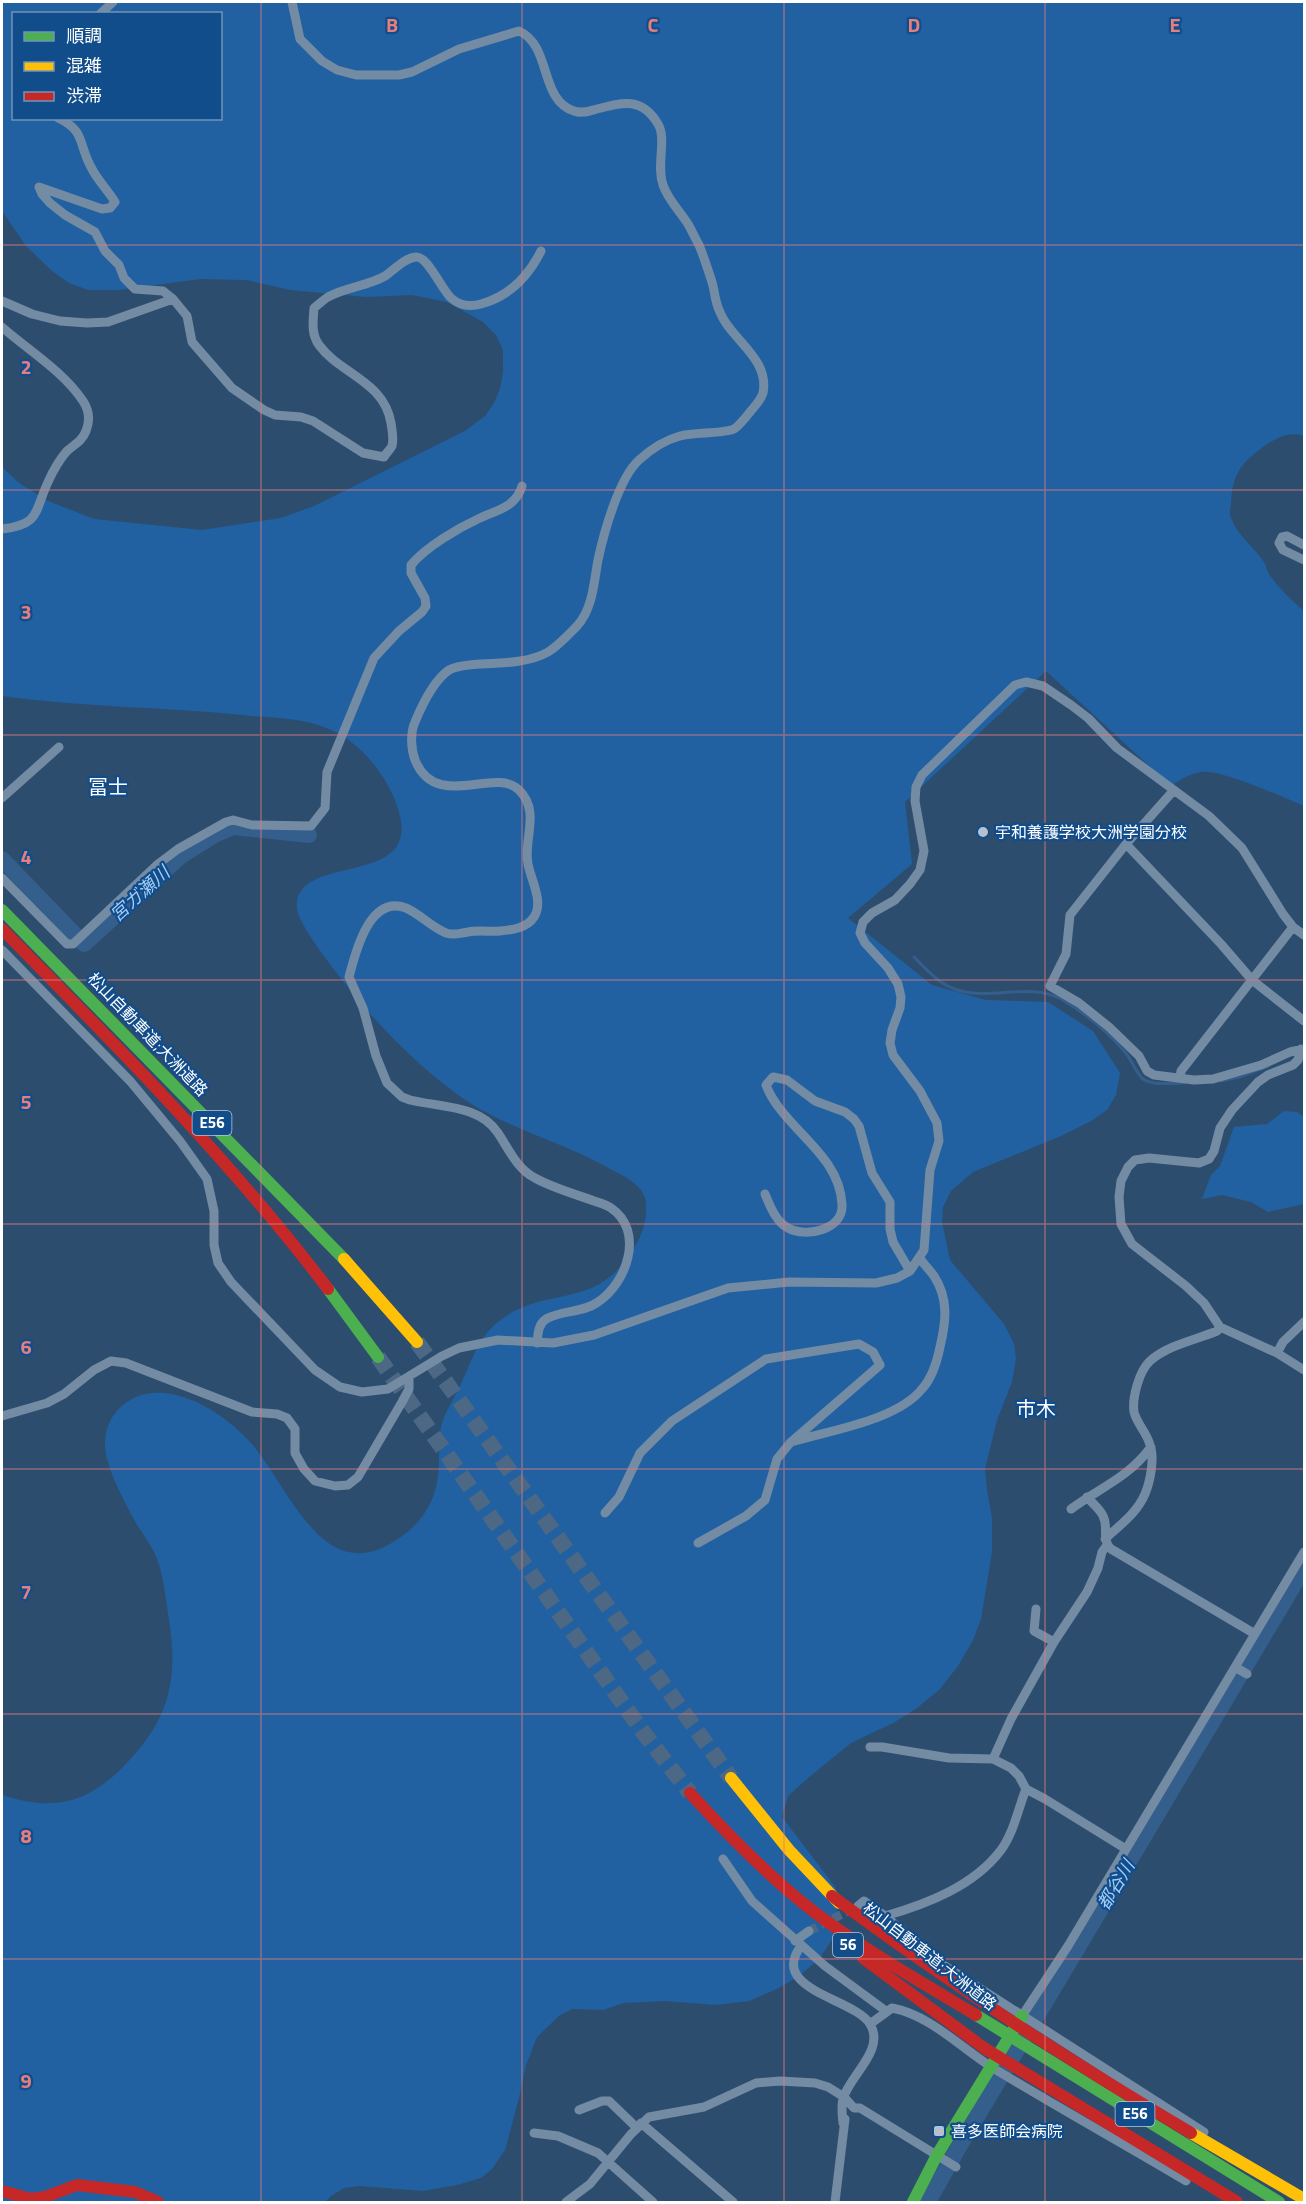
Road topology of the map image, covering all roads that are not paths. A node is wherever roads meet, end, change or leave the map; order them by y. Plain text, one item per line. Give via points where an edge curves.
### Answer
1 (292, 2) edge
2 (62, 120) edge
3 (541, 250) dead end
4 (173, 299) junction
5 (2, 301) edge
6 (2, 327) edge
7 (522, 486) dead end
8 (2, 529) edge
9 (1305, 545) edge
10 (1305, 560) edge
11 (59, 747) dead end
12 (1174, 790) junction
13 (2, 798) edge
14 (1126, 844) junction
15 (2, 878) edge
16 (2, 910) edge
17 (1293, 927) junction
18 (2, 929) edge
19 (1305, 935) edge
20 (2, 950) edge
21 (1252, 980) junction
22 (1305, 1021) edge
23 (1301, 1052) edge
24 (1179, 1078) junction
25 (765, 1194) dead end
26 (920, 1258) junction
27 (910, 1271) junction
28 (1305, 1322) edge
29 (1220, 1327) junction
30 (417, 1342) tunnel mouth
31 (537, 1343) junction
32 (1277, 1353) junction
33 (378, 1357) tunnel mouth
34 (1305, 1370) edge
35 (409, 1377) junction
36 (2, 1416) edge
37 (790, 1443) junction
38 (1151, 1447) junction
39 (1088, 1497) junction
40 (1071, 1509) dead end
41 (605, 1514) dead end
42 (1106, 1542) junction
43 (698, 1543) dead end
44 (1305, 1552) edge
45 (1036, 1609) dead end
46 (1255, 1634) junction
47 (1054, 1642) junction
48 (870, 1747) dead end
49 (993, 1759) junction
50 (731, 1778) tunnel mouth
51 (1026, 1789) junction
52 (690, 1793) tunnel mouth
53 (1126, 1849) junction
54 (723, 1859) dead end
55 (792, 1893) junction
56 (858, 1906) dead end
57 (885, 1916) junction
58 (809, 1931) tunnel mouth
59 (798, 1943) junction
60 (921, 1973) junction
61 (886, 2011) junction
62 (1022, 2016) junction
63 (870, 2024) junction
64 (991, 2067) junction
65 (844, 2097) junction
66 (854, 2108) junction
67 (579, 2110) dead end
68 (843, 2123) junction
69 (639, 2125) junction
70 (534, 2133) dead end
71 (1230, 2155) junction
72 (940, 2157) junction
73 (608, 2163) junction
74 (956, 2167) dead end
75 (2, 2191) edge
76 (723, 2194) junction
77 (1305, 2199) edge
78 (158, 2202) edge
79 (570, 2202) edge
80 (653, 2202) edge
81 (716, 2202) edge
82 (733, 2202) edge
83 (835, 2202) edge
84 (913, 2202) edge
85 (1228, 2202) edge
86 (1237, 2202) edge
87 (1279, 2202) edge

1 - 31 street via 300,39 337,70 356,75 399,75 459,49 519,31 527,34 539,51 555,96 570,110 580,113 631,102 643,107 659,125 663,137 659,162 666,194 688,224 701,251 721,317 746,345 763,381 757,405 733,429 681,436 662,444 626,473 580,623 549,652 534,658 450,669 438,681 413,725 416,764 435,783 507,783 524,796 531,812 526,844 538,904 536,916 524,927 460,935 444,932 401,906 384,909 360,936 349,977 363,1008 375,1056 387,1083 402,1097 483,1118 532,1178 611,1208 624,1222 630,1251 612,1289 585,1309 546,1319 539,1327
2 - 4 street via 76,130 92,169 115,202 102,209 39,187 42,194 65,215 95,232 135,289 163,291
3 - 4 street via 534,266 517,285 496,300 472,306 460,304 437,283 428,263 416,257 384,276 328,297 314,308 312,326 318,343 335,361 365,381 390,416 392,448 384,458 363,453 313,421 264,410 232,388 192,342 187,316
4 - 5 street via 108,322 87,323 32,314
6 - 8 street via 66,381 84,402 89,419 80,442 56,466 35,515 18,527
7 - 15 street via 520,495 507,507 460,528 411,565 426,606 374,658 327,772 325,807 311,826 226,822 158,864 73,944 67,944
9 - 10 street via 1287,536 1279,543 1283,550
11 - 13 street
12 - 14 street
12 - 17 street via 1233,837
12 - 26 street via 1117,748 1089,717 1043,686 1026,682 1001,696 922,775 915,801 924,851 920,870 895,900 863,922 860,933 898,984 900,1008 890,1043 938,1124 939,1141 930,1170 924,1250
14 - 21 street
14 - 24 street via 1070,915 1066,954 1050,986 1109,1027 1147,1071
16 - 30 main road, 松山自動車道;大洲道路 / E56 via 328,1242
17 - 19 street
17 - 21 street
18 - 33 main road, 松山自動車道;大洲道路 / E56 via 112,1040 239,1178
20 - 35 street via 131,1082 207,1179 218,1263 231,1282 315,1370 340,1387 362,1392 388,1389
21 - 22 street
21 - 24 street
23 - 24 street via 1213,1079
23 - 29 street via 1293,1065 1258,1082 1233,1110 1220,1128 1209,1159 1199,1163 1135,1160 1121,1181 1121,1224 1126,1236 1204,1303
25 - 27 street via 773,1213 786,1227 798,1232 815,1233 828,1227 839,1216 842,1206 836,1181 820,1152 771,1098 766,1085 773,1077 779,1077 815,1101 845,1112 859,1126 872,1173 890,1202 893,1242
26 - 27 street
26 - 37 street via 934,1275 946,1306 938,1354 921,1391 874,1419
27 - 31 street via 876,1283 789,1282 728,1288 594,1335
28 - 32 street
29 - 32 street
29 - 38 street via 1176,1346 1145,1366 1138,1379 1134,1411
31 - 35 street via 498,1340 459,1348
32 - 34 street
35 - 36 street via 409,1389 376,1450 348,1485 315,1480 304,1470 296,1454 295,1429 287,1418 252,1412 126,1363 111,1361 47,1403
37 - 41 street via 880,1365 873,1352 859,1344 766,1359 751,1367 672,1421 640,1453 620,1497
37 - 43 street via 777,1459 765,1500 746,1516
38 - 39 street via 1133,1469
38 - 42 street via 1145,1494 1136,1510
39 - 40 street
39 - 42 street via 1103,1515
42 - 46 street
42 - 47 street via 1087,1592
44 - 46 street
45 - 47 street via 1034,1631
46 - 53 street via 1240,1670
47 - 49 street
48 - 49 street via 949,1758
49 - 51 street via 1011,1768
50 - 60 main road, 56 via 832,1896
51 - 53 street
51 - 57 street via 1001,1850 985,1866 941,1896
52 - 55 main road, 松山自動車道;大洲道路 / E56
53 - 62 street
54 - 59 street via 752,1901
55 - 60 main road, 松山自動車道;大洲道路 / E56 via 831,1924
55 - 86 main road, 56 via 821,1924 984,2048
56 - 57 street via 864,1901
57 - 62 street via 942,1964
58 - 59 street
59 - 61 street
59 - 63 street via 796,1977
60 - 71 main road
60 - 87 main road, 松山自動車道;大洲道路 / E56 via 992,2025
61 - 63 street
61 - 64 street via 905,2010 920,2018
62 - 64 main road
62 - 71 street via 1180,2115 1222,2144
63 - 65 street via 874,2036 871,2052
64 - 72 main road
64 - 85 street
65 - 66 street
65 - 68 street
65 - 69 street via 815,2083 756,2083 704,2106 649,2117
66 - 68 street
66 - 72 street
67 - 69 street via 609,2101
68 - 83 street
69 - 73 street
69 - 76 street
70 - 73 street via 558,2136 598,2153
71 - 77 main road
72 - 74 street
72 - 84 main road
73 - 79 street
73 - 80 street
75 - 78 main road via 31,2199 77,2185 135,2192
76 - 81 street
76 - 82 street

